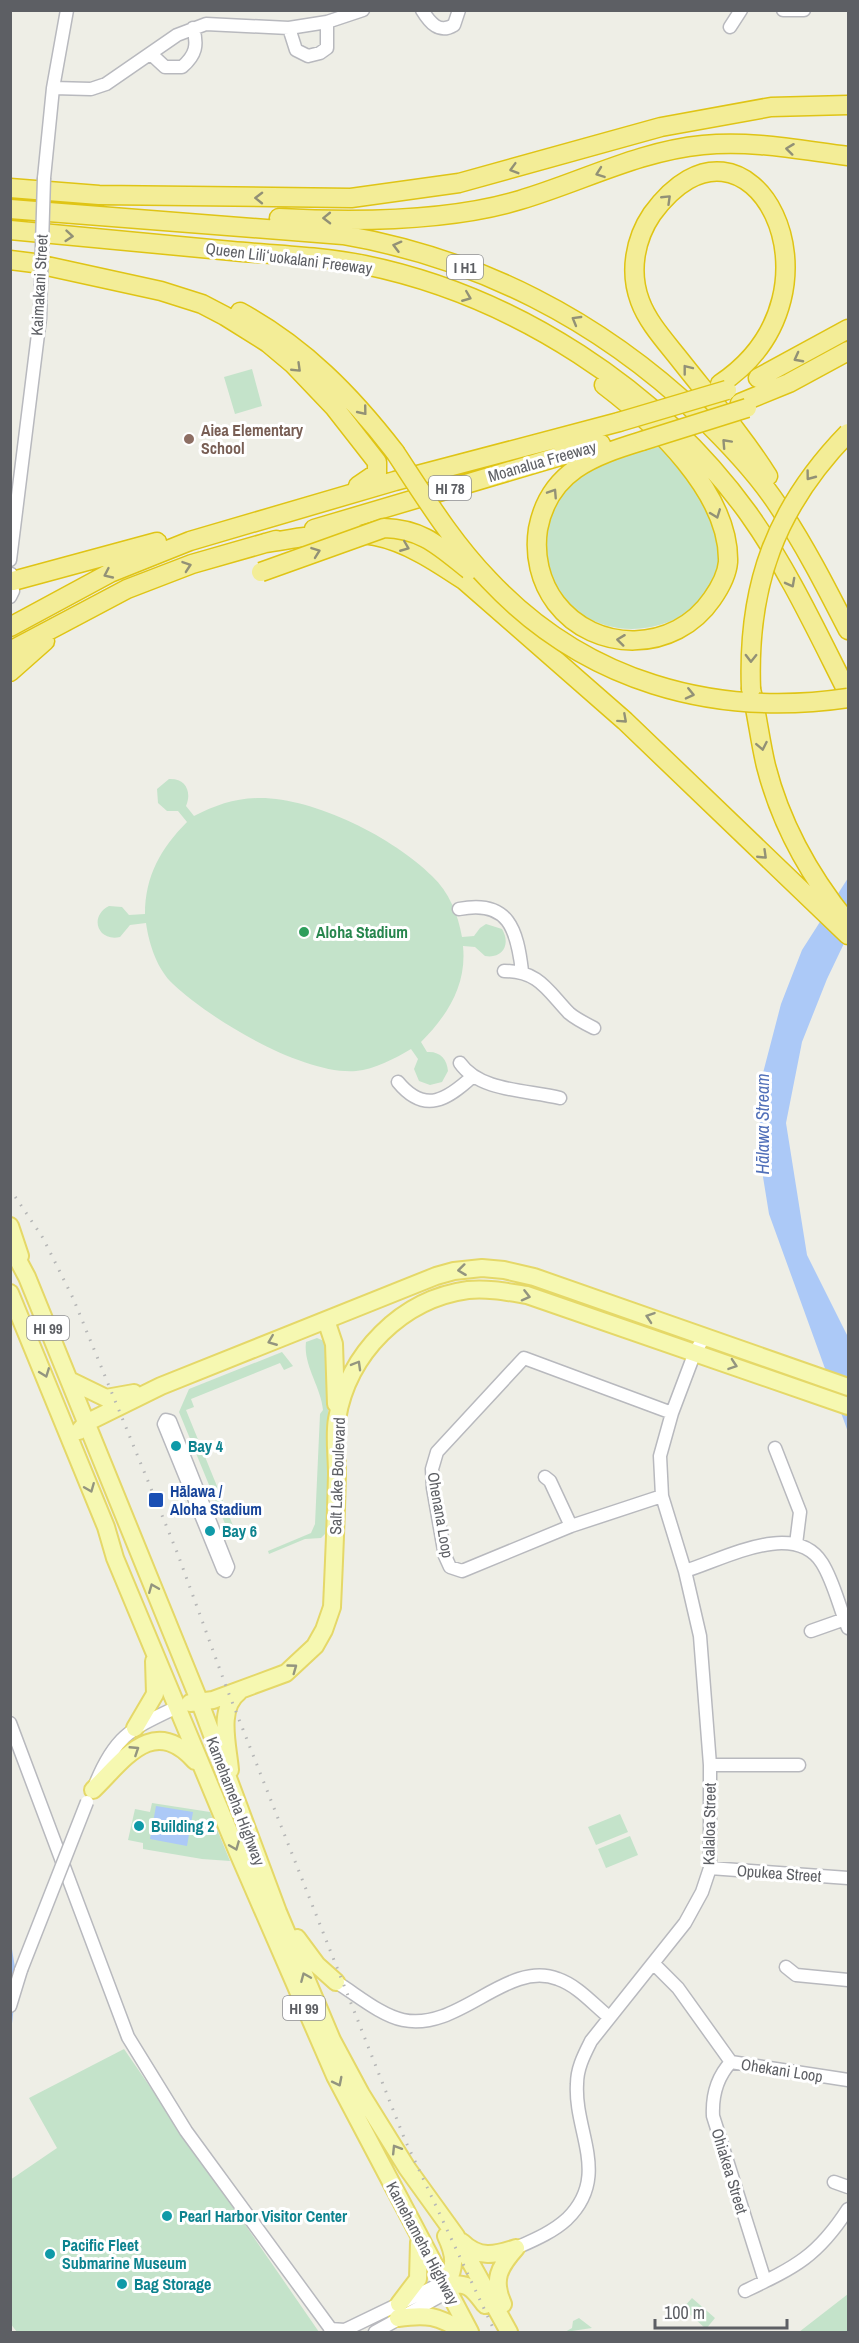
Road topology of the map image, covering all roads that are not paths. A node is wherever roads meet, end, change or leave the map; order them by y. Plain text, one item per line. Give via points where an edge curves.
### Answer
1 (67, 10) edge
2 (422, 10) edge
3 (459, 10) edge
4 (741, 10) edge
5 (783, 10) edge
6 (804, 10) edge
7 (363, 11) edge
8 (327, 22) junction
9 (730, 27) dead end
10 (193, 28) junction
11 (289, 28) junction
12 (150, 54) junction
13 (53, 88) junction
14 (849, 105) edge
15 (849, 116) edge
16 (693, 122) junction
17 (849, 156) edge
18 (775, 183) dead end
19 (10, 188) edge
20 (10, 209) edge
21 (101, 217) junction
22 (10, 230) edge
23 (10, 260) edge
24 (37, 270) junction
25 (491, 307) junction
26 (849, 328) edge
27 (797, 335) dead end
28 (849, 351) edge
29 (734, 396) junction
30 (849, 433) edge
31 (639, 438) junction
32 (344, 496) junction
33 (261, 519) junction
34 (265, 543) junction
35 (810, 557) junction
36 (10, 560) edge
37 (261, 572) dead end
38 (11, 583) edge
39 (94, 604) junction
40 (529, 619) junction
41 (10, 627) edge
42 (849, 630) edge
43 (10, 651) edge
44 (10, 672) edge
45 (849, 693) edge
46 (849, 698) edge
47 (820, 899) junction
48 (459, 909) dead end
49 (849, 924) edge
50 (849, 935) edge
51 (504, 971) dead end
52 (522, 971) junction
53 (594, 1028) dead end
54 (460, 1063) dead end
55 (473, 1076) junction
56 (398, 1082) dead end
57 (560, 1098) dead end
58 (10, 1226) edge
59 (10, 1245) edge
60 (27, 1277) junction
61 (10, 1293) edge
62 (10, 1312) edge
63 (326, 1320) junction
64 (705, 1336) junction
65 (34, 1348) junction
66 (695, 1352) junction
67 (69, 1380) junction
68 (849, 1387) edge
69 (147, 1392) junction
70 (849, 1406) edge
71 (672, 1413) junction
72 (336, 1420) junction
73 (86, 1423) junction
74 (775, 1448) dead end
75 (74, 1449) junction
76 (545, 1477) dead end
77 (662, 1496) junction
78 (571, 1526) junction
79 (106, 1527) junction
80 (796, 1544) junction
81 (223, 1569) joint
82 (685, 1571) junction
83 (847, 1624) edge
84 (811, 1631) dead end
85 (149, 1640) junction
86 (240, 1692) junction
87 (199, 1700) junction
88 (177, 1707) junction
89 (10, 1723) edge
90 (135, 1728) junction
91 (710, 1765) junction
92 (799, 1765) dead end
93 (205, 1772) junction
94 (232, 1785) junction
95 (90, 1796) junction
96 (710, 1868) junction
97 (849, 1878) edge
98 (278, 1912) junction
99 (654, 1964) junction
100 (786, 1967) dead end
101 (21, 1970) junction
102 (10, 1980) edge
103 (849, 1980) edge
104 (336, 1982) joint
105 (10, 1988) edge
106 (10, 2007) edge
107 (609, 2017) junction
108 (731, 2062) junction
109 (849, 2080) edge
110 (834, 2182) dead end
111 (849, 2187) edge
112 (428, 2198) junction
113 (849, 2210) edge
114 (456, 2236) junction
115 (418, 2238) junction
116 (516, 2248) junction
117 (765, 2282) junction
118 (446, 2285) junction
119 (746, 2291) dead end
120 (398, 2311) junction
121 (332, 2331) edge
122 (375, 2332) edge
123 (462, 2332) edge
124 (470, 2332) edge
125 (510, 2332) edge

1 - 13 street, Kaimakani Street
2 - 3 street via 436,27 443,29 454,25
4 - 9 street
5 - 6 street
7 - 8 street
8 - 11 street
8 - 11 street via 327,48 308,56 296,50
10 - 11 street via 220,23
10 - 12 street
10 - 12 street via 195,52 183,67 165,68
12 - 13 street via 106,84 91,89
13 - 24 street, Kaimakani Street, bridge
14 - 16 highway via 771,107
15 - 16 highway via 789,115
16 -> 19 highway via 630,135 459,183 351,198 99,195
17 -> 21 highway via 758,144 684,148 638,159 518,201 436,216
35 -> 18 highway via 758,461 646,315 634,276 636,250 646,223 675,191 718,174 748,175
20 - 21 highway, Queen Liliʻuokalani Freeway / I H1
35 -> 21 highway, Queen Liliʻuokalani Freeway / I H1 via 760,481 670,387 585,324 526,293 438,257 343,234
22 -> 25 highway, Queen Liliʻuokalani Freeway / I H1 via 344,261 416,278
23 - 24 highway
24 -> 32 highway via 183,297 225,316 268,343 328,400 377,462 377,473
24 - 36 street, Kaimakani Street via 40,318
24 -> 40 highway, bridge via 152,280 233,308 271,330 329,375 359,405 452,538
25 -> 31 highway via 588,372 673,447 704,487 718,514 728,562 709,604 674,632 652,639 618,640 586,629 553,599 540,568 537,535 547,502 567,475 587,461
25 -> 45 highway, Queen Liliʻuokalani Freeway / I H1 via 553,338 610,375 644,401 707,463 747,512 779,561
26 -> 29 highway
27 - 29 highway via 758,368
28 - 29 highway via 827,364
29 - 31 highway, bridge
29 - 32 highway, Moanalua Freeway / HI 78 via 616,419
30 -> 47 highway, bridge via 813,471 792,502 765,564 752,624 751,689 766,767 792,839
31 - 34 highway, Moanalua Freeway / HI 78
32 - 33 highway, Moanalua Freeway / HI 78
33 - 38 highway via 188,534
33 -> 41 highway, HI 78 via 147,557 79,588
39 -> 34 highway, Moanalua Freeway / HI 78 via 192,564
34 -> 47 highway via 327,535 375,536 440,564 465,581 625,721
35 - 42 highway, Queen Liliʻuokalani Freeway / I H1
37 -> 40 highway, bridge via 384,528 405,528 442,548
39 - 43 highway, HI 78
39 - 44 highway
40 -> 46 highway, bridge via 611,670 660,687 707,698 772,705
47 - 49 highway
47 - 50 highway
48 - 52 street via 493,910 511,923
51 - 52 street
52 - 53 street via 540,981 571,1015
54 - 55 street
55 - 56 street via 443,1100 415,1097
55 - 57 street via 508,1088
58 - 60 main road
59 - 60 main road, Kamehameha Highway / HI 99
60 - 67 main road, Kamehameha Highway / HI 99
61 - 65 main road, Kamehameha Highway / HI 99
62 - 65 main road
64 -> 63 main road via 534,1276 493,1269 445,1274
63 -> 69 main road
63 - 72 main road via 336,1360
64 - 66 street, Kalaloa Street
64 - 68 main road
65 -> 75 main road, Kamehameha Highway / HI 99
66 -> 70 main road, Salt Lake Boulevard
66 - 71 street, Kalaloa Street
72 -> 66 main road, Salt Lake Boulevard via 354,1368 370,1346 409,1310 468,1290 527,1296
67 - 69 main road via 108,1398
67 - 73 main road, Kamehameha Highway / HI 99
69 - 73 main road
71 - 77 street, Kalaloa Street via 660,1456
71 - 78 street, Ohenana Loop via 524,1358 437,1452 432,1469 433,1488 450,1567 462,1571
86 -> 72 main road, Salt Lake Boulevard via 286,1673 315,1646 324,1630 332,1598
73 - 75 main road
87 -> 73 main road, Kamehameha Highway / HI 99
74 - 80 street via 800,1512
75 -> 79 main road, Kamehameha Highway / HI 99
76 - 78 street
77 - 78 street, Ohenana Loop
77 - 82 street, Kalaloa Street
79 - 85 main road, Kamehameha Highway / HI 99
79 - 87 main road via 129,1564 179,1681 186,1692
80 - 82 street via 770,1542
80 - 83 street via 812,1551 823,1563
81 - 81 street via 228,1568 170,1421 166,1420 164,1424
82 - 91 street, Kalaloa Street via 700,1636
83 - 84 street
85 - 88 main road, Kamehameha Highway / HI 99
85 - 90 main road via 155,1694
86 - 87 main road, Salt Lake Boulevard
86 - 94 main road via 231,1700 226,1717
87 - 88 main road, Salt Lake Boulevard
87 - 94 main road, Kamehameha Highway / HI 99
88 - 90 street
88 - 93 main road, Kamehameha Highway / HI 99
89 - 121 street via 128,2037 186,2131
90 - 95 street via 109,1753
91 - 92 street
91 - 96 street, Kalaloa Street
95 -> 93 main road via 129,1754 151,1742 182,1746
93 -> 115 main road, Kamehameha Highway / HI 99 via 335,2076
94 - 98 main road, Kamehameha Highway / HI 99
95 - 101 street, bridge
96 - 97 street, Opukea Street
96 - 99 street, Kalaloa Street via 695,1907
98 - 104 main road via 303,1949
112 -> 98 main road, Kamehameha Highway / HI 99 via 361,2094 332,2040
99 - 107 street, Kalaloa Street
99 - 108 street, Ohekani Loop via 678,1988
100 - 103 street via 796,1975
101 - 102 street
101 - 105 street
101 - 106 street
104 - 107 street via 403,2020 425,2020 461,2009 528,1976 542,1976 557,1978 575,1988
107 - 116 street, Kalaloa Street via 591,2041 578,2073 577,2101 590,2161 583,2198 552,2231
108 - 109 street, Ohekani Loop
108 - 117 street, Ohiakea Street via 715,2088 713,2116
110 - 111 street
112 - 114 main road, Kamehameha Highway / HI 99
112 - 118 main road via 454,2257 453,2272
113 - 117 street via 834,2232 803,2262
114 - 116 main road via 480,2254 494,2255
114 - 125 main road, Kamehameha Highway / HI 99
115 - 118 main road, Kamehameha Highway / HI 99
115 - 120 main road via 418,2279
116 - 125 main road via 498,2271 495,2283
117 - 119 street
118 - 120 street via 436,2286
118 - 124 main road, Kamehameha Highway / HI 99
118 - 125 main road via 458,2283 472,2288
120 - 121 street
120 - 122 street
120 - 123 main road via 448,2321

